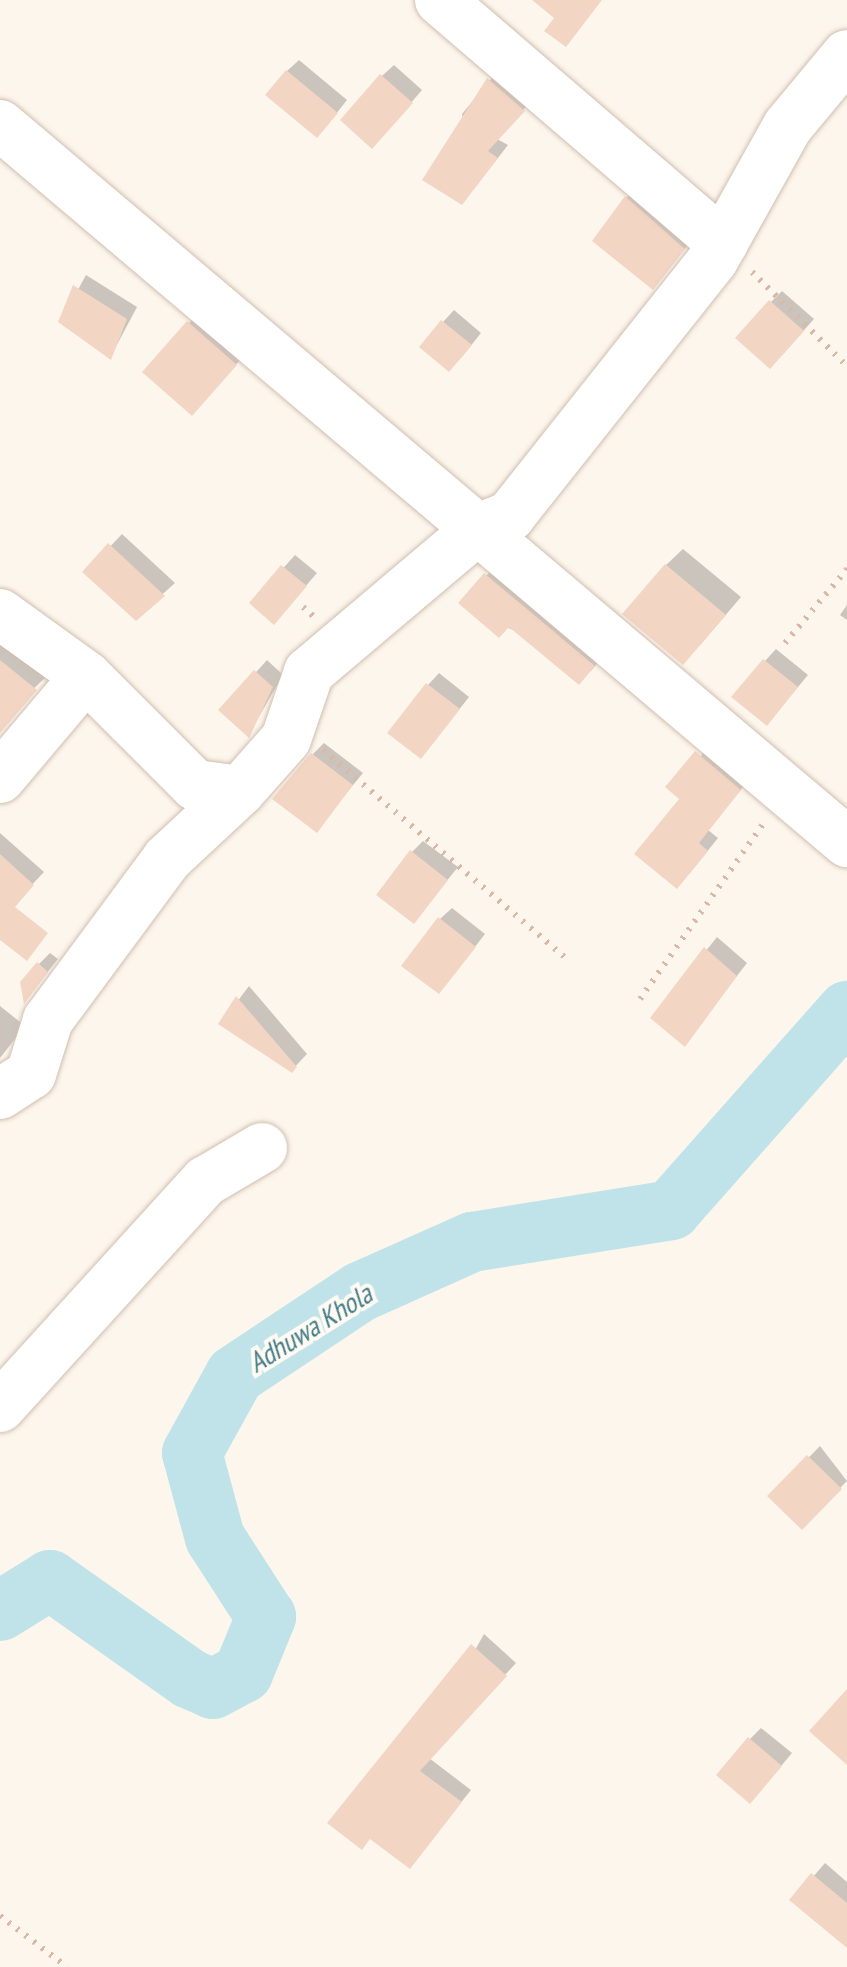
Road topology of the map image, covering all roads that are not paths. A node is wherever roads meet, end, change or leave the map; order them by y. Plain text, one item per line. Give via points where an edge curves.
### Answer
1 (440, 0) edge
2 (847, 55) edge
3 (0, 125) edge
4 (723, 243) junction
5 (478, 529) junction
6 (0, 614) edge
7 (86, 676) junction
8 (0, 778) edge
9 (240, 791) junction
10 (847, 842) edge
11 (0, 1094) edge
12 (262, 1148) dead end
13 (0, 1407) edge

1 - 4 street
2 - 4 street via 788,126
3 - 5 street
4 - 5 street via 510,516
5 - 9 street via 309,672 292,724
5 - 10 street
6 - 7 street
7 - 8 street
7 - 9 street via 195,785
9 - 11 street via 167,860 48,1020 31,1074
12 - 13 street via 206,1181

